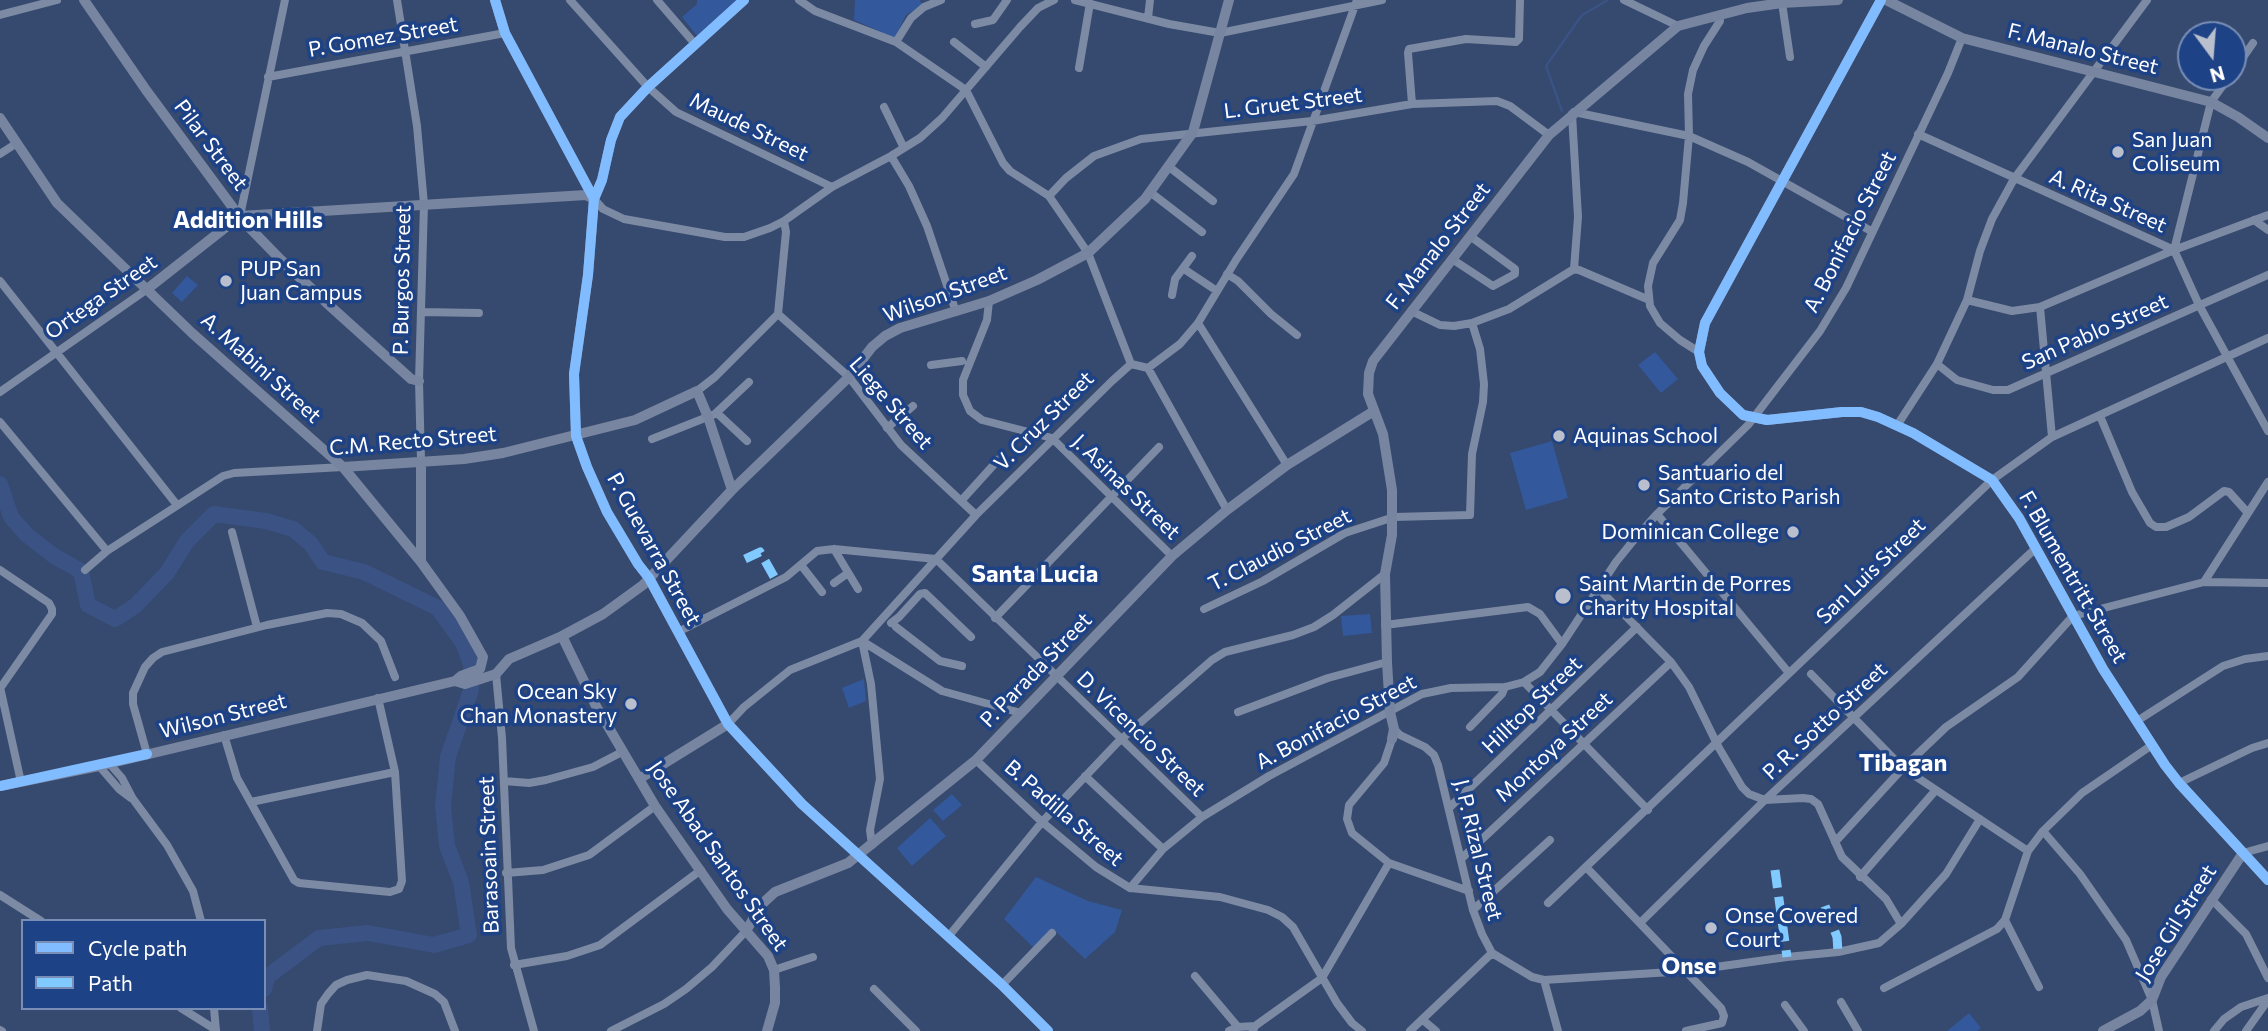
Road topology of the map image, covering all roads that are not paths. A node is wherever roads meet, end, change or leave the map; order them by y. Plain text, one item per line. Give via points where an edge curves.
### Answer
1 (57, 0) edge
2 (84, 0) edge
3 (285, 0) edge
4 (397, 0) edge
5 (495, 0) edge
6 (570, 0) edge
7 (657, 0) edge
8 (744, 0) edge
9 (799, 0) edge
10 (941, 0) edge
11 (1007, 0) edge
12 (1150, 0) edge
13 (1229, 0) edge
14 (1382, 0) edge
15 (1520, 0) edge
16 (1624, 0) edge
17 (1838, 0) edge
18 (1883, 0) edge
19 (2147, 0) edge
20 (1047, 1) edge
21 (1083, 1) edge
22 (1356, 3) edge
23 (1782, 3) junction
24 (1645, 4) edge
25 (0, 15) edge
26 (1719, 15) junction
27 (1148, 18) junction
28 (975, 24) dead end
29 (1678, 26) junction
30 (505, 33) junction
31 (1220, 33) junction
32 (1962, 38) junction
33 (896, 42) junction
34 (954, 42) dead end
35 (2253, 43) dead end
36 (695, 44) junction
37 (404, 52) junction
38 (2247, 52) edge
39 (1790, 57) dead end
40 (986, 67) junction
41 (1079, 68) dead end
42 (2095, 71) junction
43 (268, 77) junction
44 (648, 87) junction
45 (966, 90) junction
46 (2219, 91) edge
47 (2211, 102) junction
48 (1412, 104) junction
49 (884, 107) dead end
50 (1573, 113) junction
51 (0, 118) edge
52 (1312, 121) junction
53 (1193, 132) junction
54 (1919, 134) junction
55 (1549, 135) junction
56 (1689, 136) junction
57 (2268, 138) edge
58 (17, 143) junction
59 (904, 148) junction
60 (0, 154) edge
61 (891, 156) junction
62 (1168, 166) junction
63 (2014, 179) junction
64 (1782, 180) junction
65 (832, 187) junction
66 (1150, 192) junction
67 (1049, 196) junction
68 (594, 199) junction
69 (1213, 201) dead end
70 (424, 204) junction
71 (2268, 215) edge
72 (240, 216) junction
73 (2254, 220) junction
74 (784, 221) junction
75 (2268, 230) edge
76 (1871, 231) junction
77 (1202, 232) dead end
78 (1470, 236) junction
79 (2174, 250) junction
80 (1087, 253) junction
81 (1192, 256) dead end
82 (1452, 258) junction
83 (1184, 269) junction
84 (1574, 269) junction
85 (2268, 275) edge
86 (1226, 276) junction
87 (0, 281) edge
88 (146, 290) junction
89 (1217, 291) junction
90 (1172, 295) dead end
91 (1647, 299) junction
92 (989, 300) junction
93 (1967, 300) junction
94 (2199, 305) junction
95 (2040, 307) junction
96 (1411, 311) junction
97 (421, 312) junction
98 (956, 312) junction
99 (479, 313) dead end
100 (778, 314) junction
101 (1198, 323) junction
102 (1472, 323) junction
103 (1297, 335) dead end
104 (2268, 338) edge
105 (55, 352) junction
106 (1699, 352) junction
107 (2227, 356) junction
108 (962, 361) dead end
109 (931, 365) dead end
110 (1131, 365) junction
111 (1937, 365) junction
112 (1148, 368) junction
113 (2046, 373) junction
114 (849, 377) junction
115 (419, 381) junction
116 (749, 382) dead end
117 (697, 391) junction
118 (0, 392) edge
119 (913, 407) dead end
120 (1374, 411) junction
121 (712, 415) junction
122 (2100, 416) junction
123 (1754, 418) junction
124 (0, 422) edge
125 (1898, 424) junction
126 (887, 428) junction
127 (2268, 431) edge
128 (576, 436) junction
129 (2052, 436) junction
130 (1052, 438) junction
131 (652, 439) dead end
132 (747, 441) dead end
133 (1159, 447) dead end
134 (999, 459) dead end
135 (421, 461) junction
136 (1287, 465) junction
137 (343, 467) junction
138 (1992, 480) junction
139 (2268, 482) edge
140 (732, 490) junction
141 (1112, 497) junction
142 (961, 501) junction
143 (177, 505) junction
144 (1227, 510) junction
145 (2248, 513) junction
146 (1657, 514) junction
147 (976, 516) junction
148 (1394, 517) junction
149 (232, 532) dead end
150 (834, 548) junction
151 (2036, 548) junction
152 (107, 551) junction
153 (1172, 556) junction
154 (936, 559) junction
155 (421, 562) junction
156 (801, 565) junction
157 (0, 570) edge
158 (85, 570) dead end
159 (848, 573) junction
160 (1385, 574) junction
161 (649, 578) junction
162 (2204, 582) junction
163 (834, 583) dead end
164 (2268, 583) edge
165 (858, 589) dead end
166 (1599, 589) junction
167 (822, 592) dead end
168 (1204, 609) dead end
169 (2073, 616) junction
170 (995, 618) junction
171 (1385, 625) junction
172 (257, 627) junction
173 (1637, 627) junction
174 (678, 632) junction
175 (562, 636) junction
176 (971, 637) dead end
177 (862, 641) junction
178 (1562, 644) junction
179 (2268, 656) edge
180 (483, 657) junction
181 (509, 659) junction
182 (1387, 662) junction
183 (1671, 662) junction
184 (962, 666) dead end
185 (1789, 673) junction
186 (496, 674) junction
187 (1811, 674) dead end
188 (395, 677) dead end
189 (478, 677) junction
190 (1056, 677) junction
191 (1524, 682) junction
192 (0, 687) edge
193 (1505, 687) junction
194 (378, 698) junction
195 (1551, 711) junction
196 (1238, 712) dead end
197 (1390, 712) junction
198 (1021, 713) junction
199 (1854, 719) junction
200 (2137, 722) junction
201 (728, 723) junction
202 (1470, 727) dead end
203 (1393, 734) junction
204 (224, 735) junction
205 (1120, 739) junction
206 (1583, 743) junction
207 (2268, 743) edge
208 (1717, 744) junction
209 (2152, 745) junction
210 (622, 752) junction
211 (147, 754) junction
212 (976, 760) junction
213 (104, 765) junction
214 (1903, 768) junction
215 (396, 772) junction
216 (1085, 776) junction
217 (639, 779) junction
218 (504, 781) junction
219 (21, 782) junction
220 (2179, 783) junction
221 (0, 786) edge
222 (1935, 791) junction
223 (1765, 800) junction
224 (251, 802) junction
225 (655, 806) junction
226 (1450, 807) junction
227 (1648, 810) junction
228 (1202, 817) junction
229 (1980, 819) junction
230 (1042, 822) junction
231 (2043, 831) junction
232 (1550, 840) dead end
233 (1835, 842) junction
234 (872, 845) junction
235 (2268, 846) edge
236 (1163, 849) junction
237 (2028, 851) junction
238 (2243, 853) junction
239 (858, 856) junction
240 (1462, 858) junction
241 (1389, 863) junction
242 (1586, 867) junction
243 (701, 870) junction
244 (506, 873) junction
245 (1860, 877) junction
246 (2268, 880) edge
247 (1130, 888) junction
248 (1469, 891) junction
249 (0, 895) edge
250 (2211, 899) junction
251 (1548, 903) dead end
252 (1473, 910) junction
253 (38, 919) edge
254 (200, 919) edge
255 (2005, 920) junction
256 (1640, 923) junction
257 (1901, 924) junction
258 (746, 931) junction
259 (1052, 933) dead end
260 (948, 937) junction
261 (1492, 953) junction
262 (813, 957) dead end
263 (514, 965) junction
264 (774, 970) junction
265 (1687, 971) junction
266 (1195, 976) dead end
267 (1322, 978) junction
268 (2268, 978) edge
269 (1544, 980) junction
270 (1002, 985) junction
271 (2039, 987) dead end
272 (1884, 988) dead end
273 (874, 989) dead end
274 (2268, 999) edge
275 (2152, 1000) junction
276 (1841, 1002) dead end
277 (1785, 1005) dead end
278 (184, 1010) edge
279 (214, 1010) edge
280 (1423, 1020) junction
281 (1238, 1027) junction
282 (1254, 1028) edge
283 (216, 1031) edge
284 (317, 1031) edge
285 (455, 1031) edge
286 (534, 1031) edge
287 (611, 1031) edge
288 (767, 1031) edge
289 (916, 1031) edge
290 (1047, 1031) edge
291 (1228, 1031) edge
292 (1362, 1031) edge
293 (1410, 1031) edge
294 (1436, 1031) edge
295 (1558, 1031) edge
296 (1686, 1031) edge
297 (1804, 1031) edge
298 (1858, 1031) edge
299 (2104, 1031) edge
300 (2159, 1031) edge
301 (2214, 1031) edge
302 (2246, 1031) edge

1 - 25 street
2 - 72 street, Pilar Street
3 - 43 street
4 - 37 street, P. Burgos Street
5 - 30 street
6 - 44 street, Maude Street
7 - 36 street
8 - 36 street, P. Guevarra Street
9 - 33 street via 815,11
10 - 33 street via 911,18
11 - 28 street via 993,20
12 - 27 street
13 - 31 street, Wilson Street
14 - 22 street
15 - 48 street via 1516,42 1466,39 1409,49
16 - 24 street
17 - 23 street, F. Manalo Street
18 - 32 street, F. Manalo Street
18 - 64 street
19 - 42 street
20 - 40 street
21 - 27 street
21 - 41 street
22 - 31 street
22 - 52 street
23 - 26 street, F. Manalo Street
23 - 39 street
24 - 29 street
26 - 29 street, F. Manalo Street
26 - 56 street via 1693,70 1688,94
27 - 31 street
29 - 50 street, F. Manalo Street
30 - 37 street, P. Gomez Street
30 - 68 street
31 - 53 street, Wilson Street
32 - 42 street, F. Manalo Street
32 - 54 street, A. Bonifacio Street
33 - 45 street
34 - 40 street
35 - 38 street
36 - 44 street, P. Guevarra Street
37 - 43 street, P. Gomez Street
37 - 70 street, P. Burgos Street
40 - 45 street
42 - 47 street, F. Manalo Street
42 - 63 street
43 - 72 street
44 - 65 street, Maude Street via 676,112
44 - 68 street, P. Guevarra Street via 621,117
45 - 59 street via 943,118
45 - 67 street via 1003,163
46 - 47 street
47 - 57 street, F. Manalo Street
47 - 79 street
48 - 52 street, L. Gruet Street
48 - 55 street, L. Gruet Street via 1497,100
49 - 59 street
50 - 55 street, F. Manalo Street
50 - 56 street
50 - 84 street via 1578,217
51 - 58 street, A. Mabini Street
52 - 53 street, L. Gruet Street
52 - 86 street via 1294,174
53 - 62 street, Wilson Street
53 - 67 street, L. Gruet Street via 1142,139 1094,156
54 - 63 street, A. Rita Street
54 - 76 street, A. Bonifacio Street
55 - 78 street, F. Manalo Street
56 - 64 street
56 - 91 street via 1680,220 1653,263
58 - 60 street
58 - 88 street, A. Mabini Street via 57,203
59 - 61 street
61 - 65 street
61 - 98 street via 923,218
62 - 66 street, Wilson Street
62 - 69 street
63 - 79 street, A. Rita Street
63 - 93 street via 1992,219
64 - 76 street
64 - 106 street via 1705,323
65 - 74 street
66 - 77 street
66 - 80 street, Wilson Street
67 - 80 street
68 - 70 street via 586,195
68 - 74 street via 624,219 725,237 744,237
68 - 128 street, P. Guevarra Street via 574,374
70 - 72 street
70 - 97 street, P. Burgos Street
71 - 73 street
72 - 88 street, Ortega Street
72 - 115 street, Pilar Street via 330,306 411,379
73 - 75 street
73 - 79 street
74 - 100 street
76 - 123 street, A. Bonifacio Street via 1846,288 1820,331
78 - 82 street, F. Manalo Street
78 - 82 street via 1515,269 1515,274 1493,286
79 - 94 street, A. Rita Street
79 - 95 street
80 - 92 street, Wilson Street
80 - 110 street
81 - 83 street
82 - 96 street, F. Manalo Street
83 - 89 street
83 - 90 street via 1175,279
84 - 91 street
84 - 102 street via 1509,309
85 - 94 street, San Pablo Street
86 - 89 street
86 - 103 street
87 - 105 street
88 - 105 street, Ortega Street
88 - 137 street, A. Mabini Street
89 - 101 street
91 - 106 street via 1660,323
92 - 98 street, Wilson Street
92 - 130 street, J. Asinas Street via 987,320 963,380 970,411 982,420
93 - 95 street via 2012,311
93 - 111 street
94 - 107 street, A. Rita Street
94 - 113 street, San Pablo Street
95 - 113 street
96 - 102 street via 1440,325
96 - 120 street, F. Manalo Street via 1373,361 1368,394
97 - 99 street
97 - 115 street, P. Burgos Street
98 - 114 street, Wilson Street via 885,336
100 - 114 street, Liege Street
100 - 117 street, C.M. Recto Street
101 - 112 street via 1180,344
101 - 136 street
102 - 148 street, T. Claudio Street via 1484,384 1472,454 1471,513
104 - 107 street, San Luis Street
105 - 118 street, Ortega Street
105 - 143 street
106 - 123 street via 1702,366 1720,393 1743,415
107 - 122 street, San Luis Street
107 - 127 street, A. Rita Street
108 - 109 street
110 - 112 street
110 - 130 street, V. Cruz Street
111 - 113 street, San Pablo Street via 1957,380 1993,390 2008,390
111 - 125 street
112 - 144 street
113 - 129 street
114 - 126 street, Liege Street
114 - 140 street, Wilson Street
115 - 135 street, P. Burgos Street
116 - 121 street
117 - 121 street
117 - 128 street, C.M. Recto Street via 635,420
119 - 126 street
120 - 136 street, P. Parada Street
120 - 148 street, F. Manalo Street via 1386,444
121 - 131 street
121 - 132 street
121 - 140 street
122 - 129 street, San Luis Street
122 - 145 street via 2132,492 2156,527 2189,517 2224,491
123 - 125 street, F. Blumentritt Street via 1861,412
123 - 146 street, A. Bonifacio Street
124 - 152 street
125 - 138 street, F. Blumentritt Street
126 - 142 street, Liege Street
128 - 135 street, C.M. Recto Street via 503,453
128 - 161 street, P. Guevarra Street via 607,512
129 - 138 street, San Luis Street
130 - 141 street, J. Asinas Street
130 - 147 street, V. Cruz Street
133 - 141 street
134 - 142 street
135 - 137 street, C.M. Recto Street
135 - 155 street, P. Burgos Street
136 - 144 street, P. Parada Street
137 - 143 street, C.M. Recto Street via 234,473
137 - 155 street, A. Mabini Street
138 - 151 street, F. Blumentritt Street
138 - 185 street, San Luis Street
139 - 145 street
140 - 161 street, Wilson Street
141 - 153 street, J. Asinas Street
141 - 170 street
142 - 147 street, Liege Street
143 - 152 street, C.M. Recto Street
144 - 153 street, P. Parada Street
145 - 162 street
146 - 166 street, A. Bonifacio Street
146 - 185 street
147 - 154 street, V. Cruz Street
148 - 160 street, F. Manalo Street
148 - 168 street, T. Claudio Street via 1345,533
149 - 172 street
150 - 154 street
150 - 156 street via 817,551
150 - 159 street
151 - 169 street, F. Blumentritt Street
151 - 199 street, P. R. Sotto Street
152 - 158 street, C.M. Recto Street
153 - 190 street, P. Parada Street
154 - 170 street, D. Vicencio Street
154 - 177 street, V. Cruz Street
155 - 180 street, A. Mabini Street
156 - 167 street
156 - 174 street via 768,587
157 - 192 street via 49,603 51,614
159 - 163 street
159 - 165 street
160 - 171 street, F. Manalo Street
160 - 205 street via 1314,627 1218,655
161 - 174 street, P. Guevarra Street
161 - 175 street, Wilson Street via 603,614
162 - 164 street
162 - 169 street
166 - 173 street
166 - 178 street, A. Bonifacio Street
169 - 200 street, F. Blumentritt Street
169 - 214 street via 2018,677 1946,727
170 - 190 street, D. Vicencio Street
171 - 178 street via 1528,607 1540,614
171 - 182 street, F. Manalo Street
172 - 188 street via 327,613 353,618 381,641
172 - 211 street via 153,657 133,693
173 - 183 street
173 - 195 street, Hilltop Street
174 - 201 street, P. Guevarra Street
175 - 181 street, Wilson Street
175 - 210 street, Jose Abad Santos Street
176 - 184 street via 925,593 893,625 940,661
177 - 198 street via 942,691
177 - 201 street, V. Cruz Street via 790,670
177 - 234 street via 880,779 870,830
178 - 191 street, A. Bonifacio Street via 1540,672
179 - 200 street via 2223,666
180 - 181 street, Wilson Street
180 - 189 street
181 - 186 street, Wilson Street
182 - 196 street via 1328,678
182 - 197 street, F. Manalo Street
183 - 206 street, Montoya Street
183 - 208 street
185 - 208 street, San Luis Street
186 - 189 street, Wilson Street
186 - 218 street, Barasoain Street
187 - 199 street
189 - 194 street, Wilson Street
190 - 198 street, P. Parada Street
190 - 205 street, D. Vicencio Street
191 - 193 street, A. Bonifacio Street
191 - 195 street
192 - 219 street
193 - 197 street, A. Bonifacio Street via 1436,690
193 - 202 street
194 - 204 street, Wilson Street
194 - 215 street
195 - 206 street
195 - 226 street, Hilltop Street
197 - 203 street, F. Manalo Street
197 - 228 street, A. Bonifacio Street
198 - 212 street, P. Parada Street
199 - 214 street
199 - 223 street, P. R. Sotto Street
200 - 209 street, F. Blumentritt Street
201 - 217 street, V. Cruz Street
201 - 239 street, P. Guevarra Street via 802,804
203 - 226 street, J. P. Rizal Street via 1434,755
203 - 241 street via 1384,763 1349,805 1347,819 1352,833
204 - 211 street, Wilson Street
204 - 224 street via 237,778
205 - 216 street
205 - 228 street, D. Vicencio Street
206 - 227 street
206 - 240 street, Montoya Street
207 - 220 street
208 - 223 street via 1742,787
208 - 227 street, San Luis Street
209 - 220 street, F. Blumentritt Street
209 - 231 street via 2081,793
210 - 217 street, Jose Abad Santos Street
210 - 218 street via 593,767 546,780
211 - 213 street, Wilson Street
212 - 230 street, B. Padilla Street
212 - 234 street, P. Parada Street
213 - 219 street, Wilson Street
213 - 254 street via 122,778 167,845 192,891
214 - 222 street
214 - 233 street
215 - 224 street
215 - 224 street via 402,881 399,889 390,892 294,880
216 - 230 street
216 - 236 street
217 - 225 street, Jose Abad Santos Street
218 - 244 street, Barasoain Street
219 - 221 street, Wilson Street
220 - 238 street, F. Blumentritt Street
222 - 229 street
222 - 245 street
223 - 233 street via 1811,799 1824,814
223 - 256 street, P. R. Sotto Street
225 - 243 street, Jose Abad Santos Street
225 - 244 street via 589,855 543,870
226 - 240 street, J. P. Rizal Street
227 - 242 street, San Luis Street
228 - 236 street, A. Bonifacio Street
229 - 237 street
229 - 257 street, J. P. Rizal Street via 1946,874
230 - 247 street, B. Padilla Street via 1096,867
230 - 260 street
231 - 237 street
231 - 275 street via 2126,940
232 - 252 street
233 - 245 street
234 - 239 street, P. Parada Street
235 - 238 street
236 - 247 street, A. Bonifacio Street
237 - 255 street
238 - 246 street, F. Blumentritt Street
238 - 250 street, Jose Gil Street
239 - 258 street, P. Parada Street via 775,892
239 - 260 street, P. Guevarra Street
240 - 248 street, J. P. Rizal Street
241 - 248 street
241 - 267 street
242 - 251 street, San Luis Street
242 - 256 street
243 - 258 street, Jose Abad Santos Street
243 - 263 street via 600,945
244 - 263 street, Barasoain Street
245 - 257 street via 1890,904
247 - 267 street, B. Padilla Street via 1220,897 1275,913 1293,927
248 - 252 street, J. P. Rizal Street
249 - 253 street
250 - 268 street via 2246,934
250 - 275 street, Jose Gil Street via 2161,977
252 - 261 street, J. P. Rizal Street
255 - 271 street
255 - 272 street via 1987,935
256 - 265 street
257 - 265 street, J. P. Rizal Street via 1879,943
258 - 264 street, Jose Abad Santos Street
258 - 287 street via 686,989
259 - 270 street
260 - 270 street, P. Guevarra Street
261 - 269 street, J. P. Rizal Street
261 - 280 street
262 - 264 street
263 - 286 street, Barasoain Street
264 - 288 street, Jose Abad Santos Street via 775,1003
265 - 269 street, J. P. Rizal Street
265 - 296 street via 1716,1000 1724,1020
266 - 281 street
267 - 282 street
267 - 292 street, B. Padilla Street via 1344,1013
269 - 295 street
270 - 290 street, P. Guevarra Street
273 - 289 street
274 - 301 street via 2241,1007
274 - 302 street
275 - 299 street, Jose Gil Street
275 - 300 street
276 - 298 street
277 - 297 street
278 - 283 street
279 - 283 street
280 - 293 street
280 - 294 street
281 - 282 street
281 - 291 street
284 - 285 street via 321,1004 336,985 367,975 406,981 435,994 444,1002

